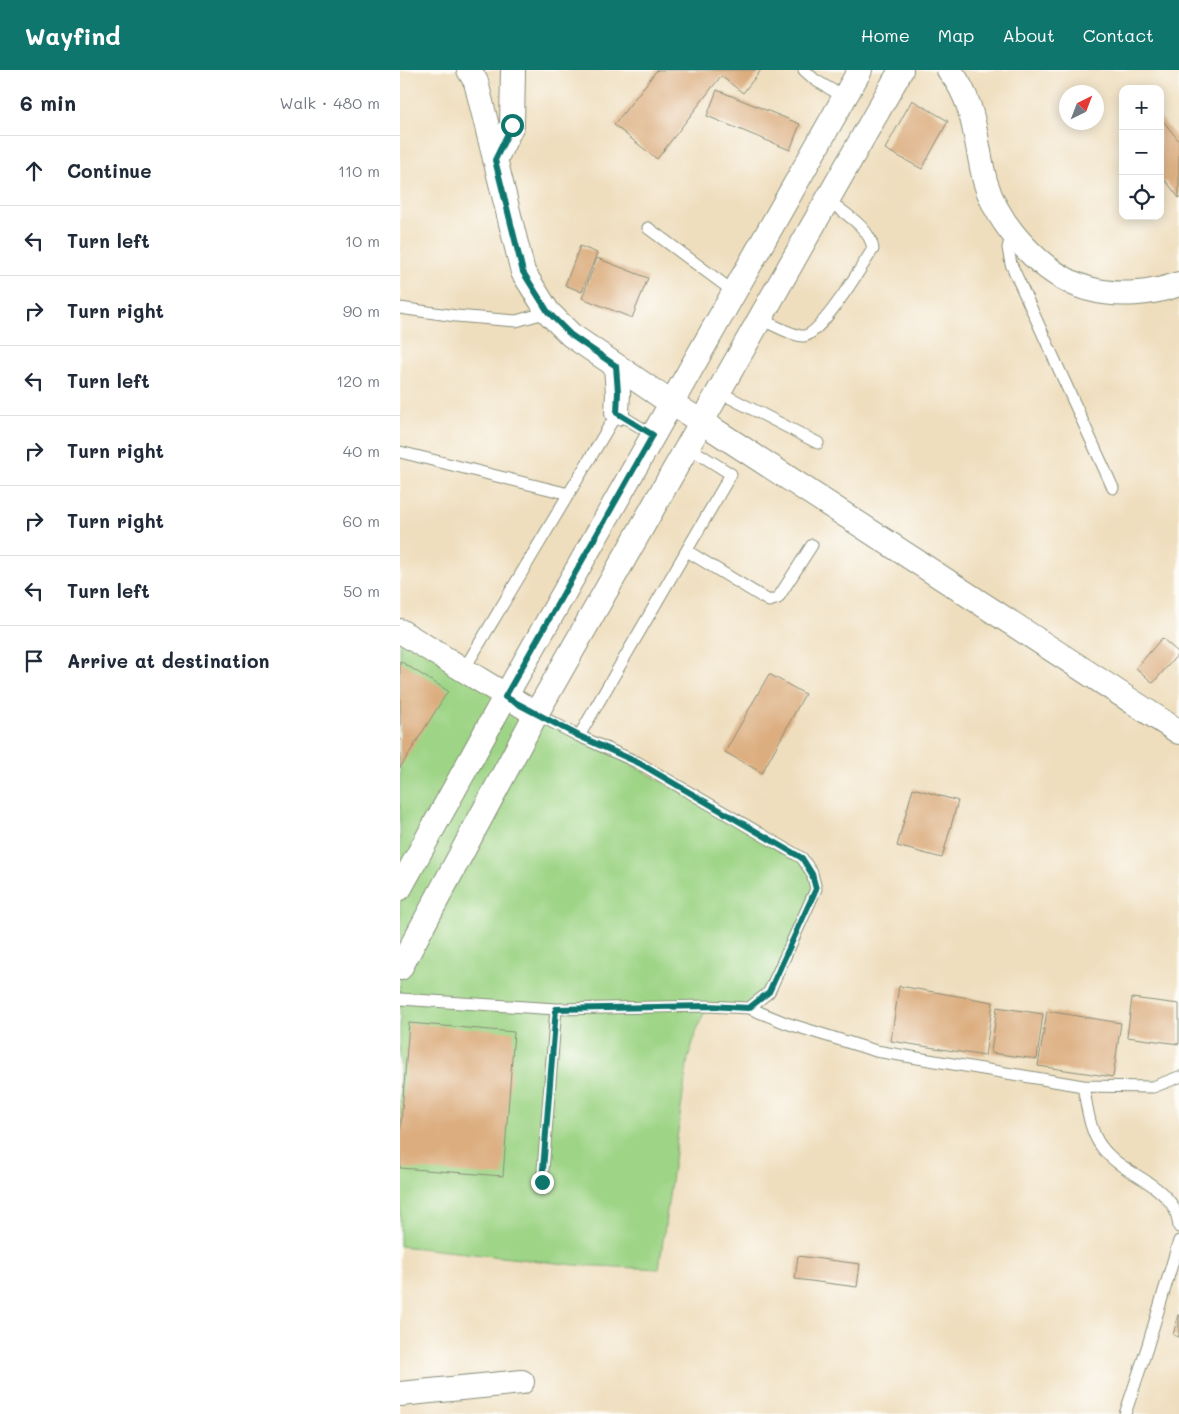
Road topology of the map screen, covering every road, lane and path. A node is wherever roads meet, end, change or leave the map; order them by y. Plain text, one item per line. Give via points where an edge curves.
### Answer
1 (469, 70) edge
2 (513, 70) edge
3 (804, 70) edge
4 (860, 70) edge
5 (901, 70) edge
6 (949, 70) edge
7 (844, 97) junction
8 (495, 160) junction
9 (828, 200) junction
10 (648, 228) dead end
11 (1012, 233) junction
12 (1179, 284) edge
13 (734, 292) junction
14 (400, 308) edge
15 (548, 312) junction
16 (760, 319) junction
17 (616, 366) junction
18 (719, 392) junction
19 (671, 403) junction
20 (617, 413) junction
21 (702, 422) junction
22 (653, 435) junction
23 (818, 443) dead end
24 (688, 447) junction
25 (400, 452) edge
26 (1113, 488) dead end
27 (569, 494) junction
28 (812, 545) dead end
29 (687, 551) junction
30 (400, 631) edge
31 (463, 671) junction
32 (505, 697) junction
33 (536, 714) junction
34 (1179, 732) edge
35 (579, 736) junction
36 (400, 888) edge
37 (400, 968) edge
38 (400, 999) edge
39 (749, 1008) junction
40 (556, 1009) junction
41 (1179, 1077) edge
42 (1083, 1086) junction
43 (542, 1182) dead end
44 (1179, 1227) edge
45 (1179, 1241) edge
46 (522, 1382) dead end
47 (400, 1394) edge
48 (1124, 1414) edge

1 - 8 street via 476,82
2 - 8 street via 512,125
3 - 7 lane
4 - 7 street
5 - 9 street
6 - 11 street via 970,108 985,182
7 - 13 street
8 - 15 street via 523,272
9 - 16 street
9 - 16 lane via 865,230 872,239 873,249 811,334 802,336
10 - 13 lane
11 - 12 street via 1039,261 1089,289 1124,294
11 - 26 lane via 1008,248 1012,264
13 - 19 street
14 - 15 lane via 516,321
15 - 17 street via 571,335
16 - 18 street
17 - 19 street
17 - 20 street
18 - 21 street
18 - 23 lane
19 - 21 street
19 - 22 street
20 - 22 lane
20 - 27 lane
21 - 24 street
21 - 34 street
22 - 32 street
24 - 29 lane via 731,474
24 - 33 street
25 - 27 lane
27 - 31 lane
28 - 29 lane via 778,598 769,601
29 - 35 lane
30 - 31 street
31 - 32 street
32 - 33 street
32 - 36 street
33 - 35 lane
33 - 37 street
35 - 39 lane via 639,763 802,858 812,874 816,889 769,992
38 - 40 lane
39 - 40 lane
39 - 42 lane via 876,1051
40 - 43 lane
41 - 42 lane via 1153,1087
42 - 44 lane via 1090,1122 1100,1145 1119,1164 1162,1191 1175,1210
45 - 48 lane
46 - 47 street

